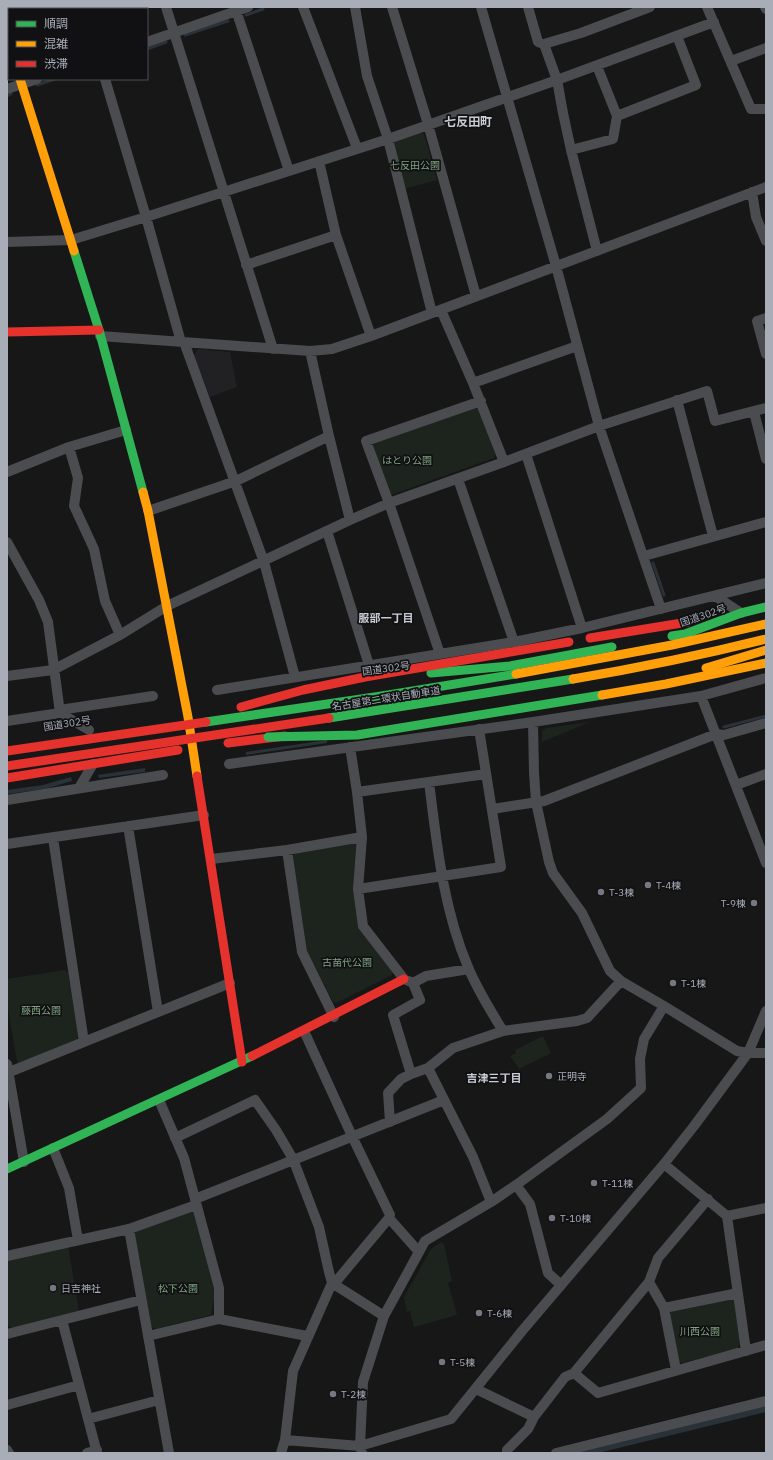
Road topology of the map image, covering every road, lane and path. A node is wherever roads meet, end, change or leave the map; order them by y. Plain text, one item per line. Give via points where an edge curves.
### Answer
1 (166, 7) edge
2 (248, 7) edge
3 (304, 7) edge
4 (355, 7) edge
5 (392, 7) edge
6 (480, 7) edge
7 (528, 7) edge
8 (650, 7) edge
9 (707, 7) edge
10 (236, 9) edge
11 (714, 22) junction
12 (174, 33) junction
13 (677, 36) junction
14 (148, 42) edge
15 (544, 44) junction
16 (766, 48) edge
17 (731, 61) junction
18 (597, 66) junction
19 (32, 80) edge
20 (105, 80) edge
21 (557, 80) junction
22 (21, 82) edge
23 (7, 89) edge
24 (507, 97) junction
25 (766, 109) edge
26 (617, 116) junction
27 (428, 124) junction
28 (388, 139) junction
29 (356, 148) junction
30 (571, 150) junction
31 (319, 161) junction
32 (289, 171) junction
33 (766, 187) edge
34 (752, 192) junction
35 (223, 193) junction
36 (146, 218) junction
37 (336, 235) junction
38 (71, 240) junction
39 (7, 242) edge
40 (766, 242) edge
41 (597, 251) junction
42 (246, 265) junction
43 (556, 266) junction
44 (476, 296) junction
45 (436, 311) junction
46 (766, 318) edge
47 (7, 332) edge
48 (100, 333) junction
49 (371, 336) junction
50 (183, 342) junction
51 (765, 343) edge
52 (577, 346) junction
53 (273, 349) junction
54 (310, 351) junction
55 (766, 354) edge
56 (473, 383) junction
57 (677, 400) junction
58 (481, 401) junction
59 (766, 408) edge
60 (754, 412) junction
61 (599, 426) junction
62 (126, 430) junction
63 (329, 436) junction
64 (69, 447) junction
65 (526, 454) junction
66 (766, 459) edge
67 (504, 462) junction
68 (7, 472) edge
69 (458, 479) junction
70 (236, 481) junction
71 (389, 503) junction
72 (148, 511) junction
73 (350, 520) junction
74 (766, 522) edge
75 (327, 531) junction
76 (714, 536) junction
77 (7, 542) edge
78 (644, 556) junction
79 (264, 562) junction
80 (766, 583) edge
81 (715, 596) junction
82 (167, 606) junction
83 (766, 607) edge
84 (661, 609) junction
85 (742, 614) junction
86 (766, 624) edge
87 (582, 628) junction
88 (120, 635) junction
89 (766, 639) edge
90 (514, 642) junction
91 (766, 651) edge
92 (440, 654) junction
93 (766, 662) edge
94 (369, 665) junction
95 (53, 670) junction
96 (339, 671) junction
97 (7, 676) edge
98 (295, 677) junction
99 (766, 678) edge
100 (753, 682) junction
101 (612, 687) junction
102 (217, 690) dead end
103 (321, 690) junction
104 (153, 696) dead end
105 (701, 696) junction
106 (642, 705) junction
107 (60, 713) junction
108 (188, 717) junction
109 (7, 721) edge
110 (533, 722) junction
111 (766, 723) edge
112 (165, 728) junction
113 (479, 729) junction
114 (89, 730) junction
115 (336, 730) junction
116 (716, 734) junction
117 (178, 741) junction
118 (7, 743) edge
119 (216, 745) dead end
120 (363, 745) junction
121 (350, 746) junction
122 (197, 747) junction
123 (7, 751) edge
124 (93, 764) junction
125 (229, 764) dead end
126 (7, 766) edge
127 (163, 774) dead end
128 (486, 774) junction
129 (766, 774) edge
130 (7, 778) edge
131 (429, 782) junction
132 (736, 786) junction
133 (79, 788) junction
134 (357, 792) junction
135 (7, 800) edge
136 (536, 802) junction
137 (492, 808) junction
138 (204, 815) junction
139 (128, 826) junction
140 (53, 838) junction
141 (362, 838) junction
142 (7, 844) edge
143 (287, 850) junction
144 (211, 859) junction
145 (766, 863) edge
146 (441, 875) junction
147 (358, 890) junction
148 (468, 969) junction
149 (409, 981) junction
150 (621, 981) junction
151 (230, 984) junction
152 (664, 1006) junction
153 (766, 1011) edge
154 (158, 1012) junction
155 (334, 1017) junction
156 (304, 1031) junction
157 (502, 1031) junction
158 (84, 1042) junction
159 (748, 1053) junction
160 (766, 1053) edge
161 (242, 1062) junction
162 (428, 1068) junction
163 (7, 1070) edge
164 (411, 1074) junction
165 (159, 1100) junction
166 (444, 1100) junction
167 (390, 1122) junction
168 (352, 1136) junction
169 (175, 1138) junction
170 (53, 1148) junction
171 (293, 1159) junction
172 (24, 1162) junction
173 (664, 1164) junction
174 (7, 1169) edge
175 (516, 1185) junction
176 (708, 1199) junction
177 (196, 1202) junction
178 (491, 1202) junction
179 (766, 1208) edge
180 (727, 1216) junction
181 (389, 1218) junction
182 (129, 1228) junction
183 (78, 1240) junction
184 (419, 1252) junction
185 (7, 1256) edge
186 (649, 1282) junction
187 (333, 1284) junction
188 (561, 1285) junction
189 (738, 1294) junction
190 (141, 1300) junction
191 (664, 1308) junction
192 (384, 1316) junction
193 (219, 1319) junction
194 (62, 1320) junction
195 (7, 1334) edge
196 (148, 1336) junction
197 (307, 1336) junction
198 (766, 1346) edge
199 (746, 1351) junction
200 (676, 1370) junction
201 (574, 1373) junction
202 (79, 1385) junction
203 (476, 1389) junction
204 (160, 1400) junction
205 (766, 1401) edge
206 (7, 1405) edge
207 (534, 1417) junction
208 (88, 1419) junction
209 (285, 1440) junction
210 (361, 1449) edge
211 (7, 1450) edge
212 (94, 1452) edge
213 (9, 1453) edge
214 (169, 1453) edge
215 (281, 1453) edge
216 (507, 1453) edge
217 (556, 1453) edge

1 - 12 street
2 - 10 street
3 - 29 street
4 - 28 street via 367,76
5 - 27 street
6 - 24 street
7 - 15 street via 538,42
8 - 15 street
9 - 11 street
10 - 12 street
10 - 32 street
11 - 13 street
11 - 17 street
12 - 14 street
12 - 35 street
13 - 18 street
13 - 26 street via 696,85
15 - 21 street
16 - 17 street
17 - 25 street via 751,109
18 - 21 street
18 - 26 street
19 - 22 street
20 - 36 street
21 - 24 street
21 - 30 street
22 - 23 street
22 - 38 main road
24 - 27 street
24 - 43 street
26 - 30 street via 613,139
27 - 28 street
27 - 44 street
28 - 29 street
28 - 45 street
29 - 31 street
30 - 41 street
31 - 32 street
31 - 37 street
32 - 35 street
33 - 34 street
34 - 40 street via 756,217
34 - 41 street
35 - 36 street
35 - 42 street
36 - 38 street
36 - 50 street
37 - 42 street
37 - 49 street
38 - 39 street
38 - 48 main road
41 - 43 street
42 - 53 street
43 - 44 street
43 - 52 street
44 - 45 street
45 - 49 street
45 - 56 street
46 - 51 street via 757,321
47 - 48 main road
48 - 50 street
48 - 62 main road
49 - 54 street via 332,349
50 - 53 street
50 - 70 street
51 - 55 street
52 - 56 street
52 - 61 street
53 - 54 street
54 - 63 street
56 - 58 street
57 - 60 street via 707,391 715,421
57 - 61 street
57 - 76 street
58 - 67 street
58 - 71 street via 366,441
59 - 60 street
60 - 66 street
61 - 65 street
61 - 78 street
62 - 64 street
62 - 72 main road
63 - 70 street
63 - 73 street
64 - 68 street
64 - 88 street via 78,478 74,506 94,549 105,601
65 - 67 street
65 - 87 street
67 - 69 street
69 - 71 street
69 - 90 street
70 - 72 street
70 - 79 street
71 - 73 street
71 - 92 street
72 - 82 main road
73 - 75 street
74 - 76 street
75 - 79 street
75 - 94 street
76 - 78 street
77 - 95 street via 39,600 48,622
78 - 84 street
79 - 82 street
79 - 98 street
80 - 81 street
81 - 84 street
81 - 85 street
82 - 88 street
82 - 108 main road
83 - 85 main road, 国道302号
84 - 87 street
85 - 103 main road, 国道302号 via 685,634 510,666 385,677
85 - 112 main road, bridge via 365,677 311,688
86 - 112 main road, 名古屋第二環状自動車道, bridge via 624,656
87 - 90 street
88 - 95 street
89 - 117 main road, 名古屋第二環状自動車道, bridge via 628,670
90 - 92 street
91 - 100 street
91 - 101 main road via 685,675
92 - 94 street
93 - 117 main road, bridge via 666,684 357,735
94 - 96 street
95 - 97 street
95 - 107 street
96 - 98 street
96 - 103 street
98 - 102 street
99 - 100 street
100 - 105 street
101 - 106 street
101 - 115 main road
103 - 108 main road, 国道302号
104 - 107 street via 66,709
105 - 106 street
105 - 116 street
106 - 110 street
107 - 109 street
107 - 114 street
108 - 114 main road, 国道302号
108 - 122 main road
110 - 113 street
110 - 136 street
111 - 116 street
112 - 123 main road, 名古屋第二環状自動車道, bridge
113 - 120 street
113 - 128 street
114 - 118 main road, 国道302号
115 - 119 main road
115 - 120 street
116 - 132 street
116 - 136 street
117 - 126 main road, 名古屋第二環状自動車道, bridge
120 - 121 street
121 - 125 street
121 - 134 street
122 - 124 main road
122 - 138 main road
124 - 130 main road
124 - 133 street
127 - 133 street
128 - 131 street
128 - 137 street
129 - 132 street
131 - 134 street
131 - 146 street
132 - 145 street
133 - 135 street
134 - 141 street
136 - 137 street
136 - 150 street via 549,862 554,873 582,913 610,971
137 - 146 street via 501,867
138 - 139 street
138 - 144 main road
139 - 140 street
139 - 154 street
140 - 142 street
140 - 158 street
141 - 143 street
141 - 147 street
143 - 144 street
143 - 155 street via 302,952
144 - 151 main road
146 - 147 street
146 - 148 street via 451,920
147 - 149 street via 363,926
148 - 149 street
148 - 157 street
149 - 155 main road
149 - 164 street via 420,1000 393,1015
150 - 152 street
150 - 157 street via 587,1018
151 - 154 street
151 - 161 main road
152 - 159 street via 737,1051
152 - 175 street via 644,1039 640,1060 641,1088 607,1119
153 - 159 street
154 - 158 street
155 - 156 main road
156 - 161 main road
156 - 168 street
157 - 162 street via 453,1048
158 - 163 street
159 - 160 street
159 - 173 street
161 - 165 main road
162 - 164 street
162 - 166 street
163 - 172 street
164 - 167 street via 388,1093
165 - 169 street
165 - 170 main road
166 - 167 street
166 - 178 street via 473,1157
167 - 168 street
168 - 171 street
168 - 181 street via 390,1215
169 - 171 street via 255,1100
169 - 177 street via 184,1158
170 - 172 main road
170 - 183 street via 69,1188
171 - 177 street
171 - 187 street via 319,1227
172 - 174 main road
173 - 176 street
173 - 188 street
175 - 178 street
175 - 188 street via 530,1204 548,1273
176 - 180 street
176 - 186 street via 658,1258
177 - 182 street
177 - 193 street via 219,1288
178 - 184 street via 425,1241
179 - 180 street
180 - 189 street
181 - 184 street
181 - 187 street
182 - 183 street
182 - 190 street
183 - 185 street
184 - 192 street
186 - 191 street
186 - 201 street
187 - 192 street
187 - 197 street
188 - 203 street
189 - 191 street
189 - 199 street
190 - 194 street
190 - 196 street
191 - 200 street
192 - 210 street via 363,1382
193 - 196 street
193 - 197 street
194 - 195 street
194 - 202 street
196 - 204 street
197 - 209 street via 293,1371
198 - 199 street
199 - 200 street
200 - 201 street via 598,1393
201 - 207 street via 565,1377
202 - 206 street
202 - 208 street
203 - 207 street
203 - 210 street via 451,1419
204 - 208 street
204 - 214 street
205 - 217 street
207 - 216 street via 528,1429
208 - 212 street
209 - 210 street
209 - 215 street
211 - 213 street

